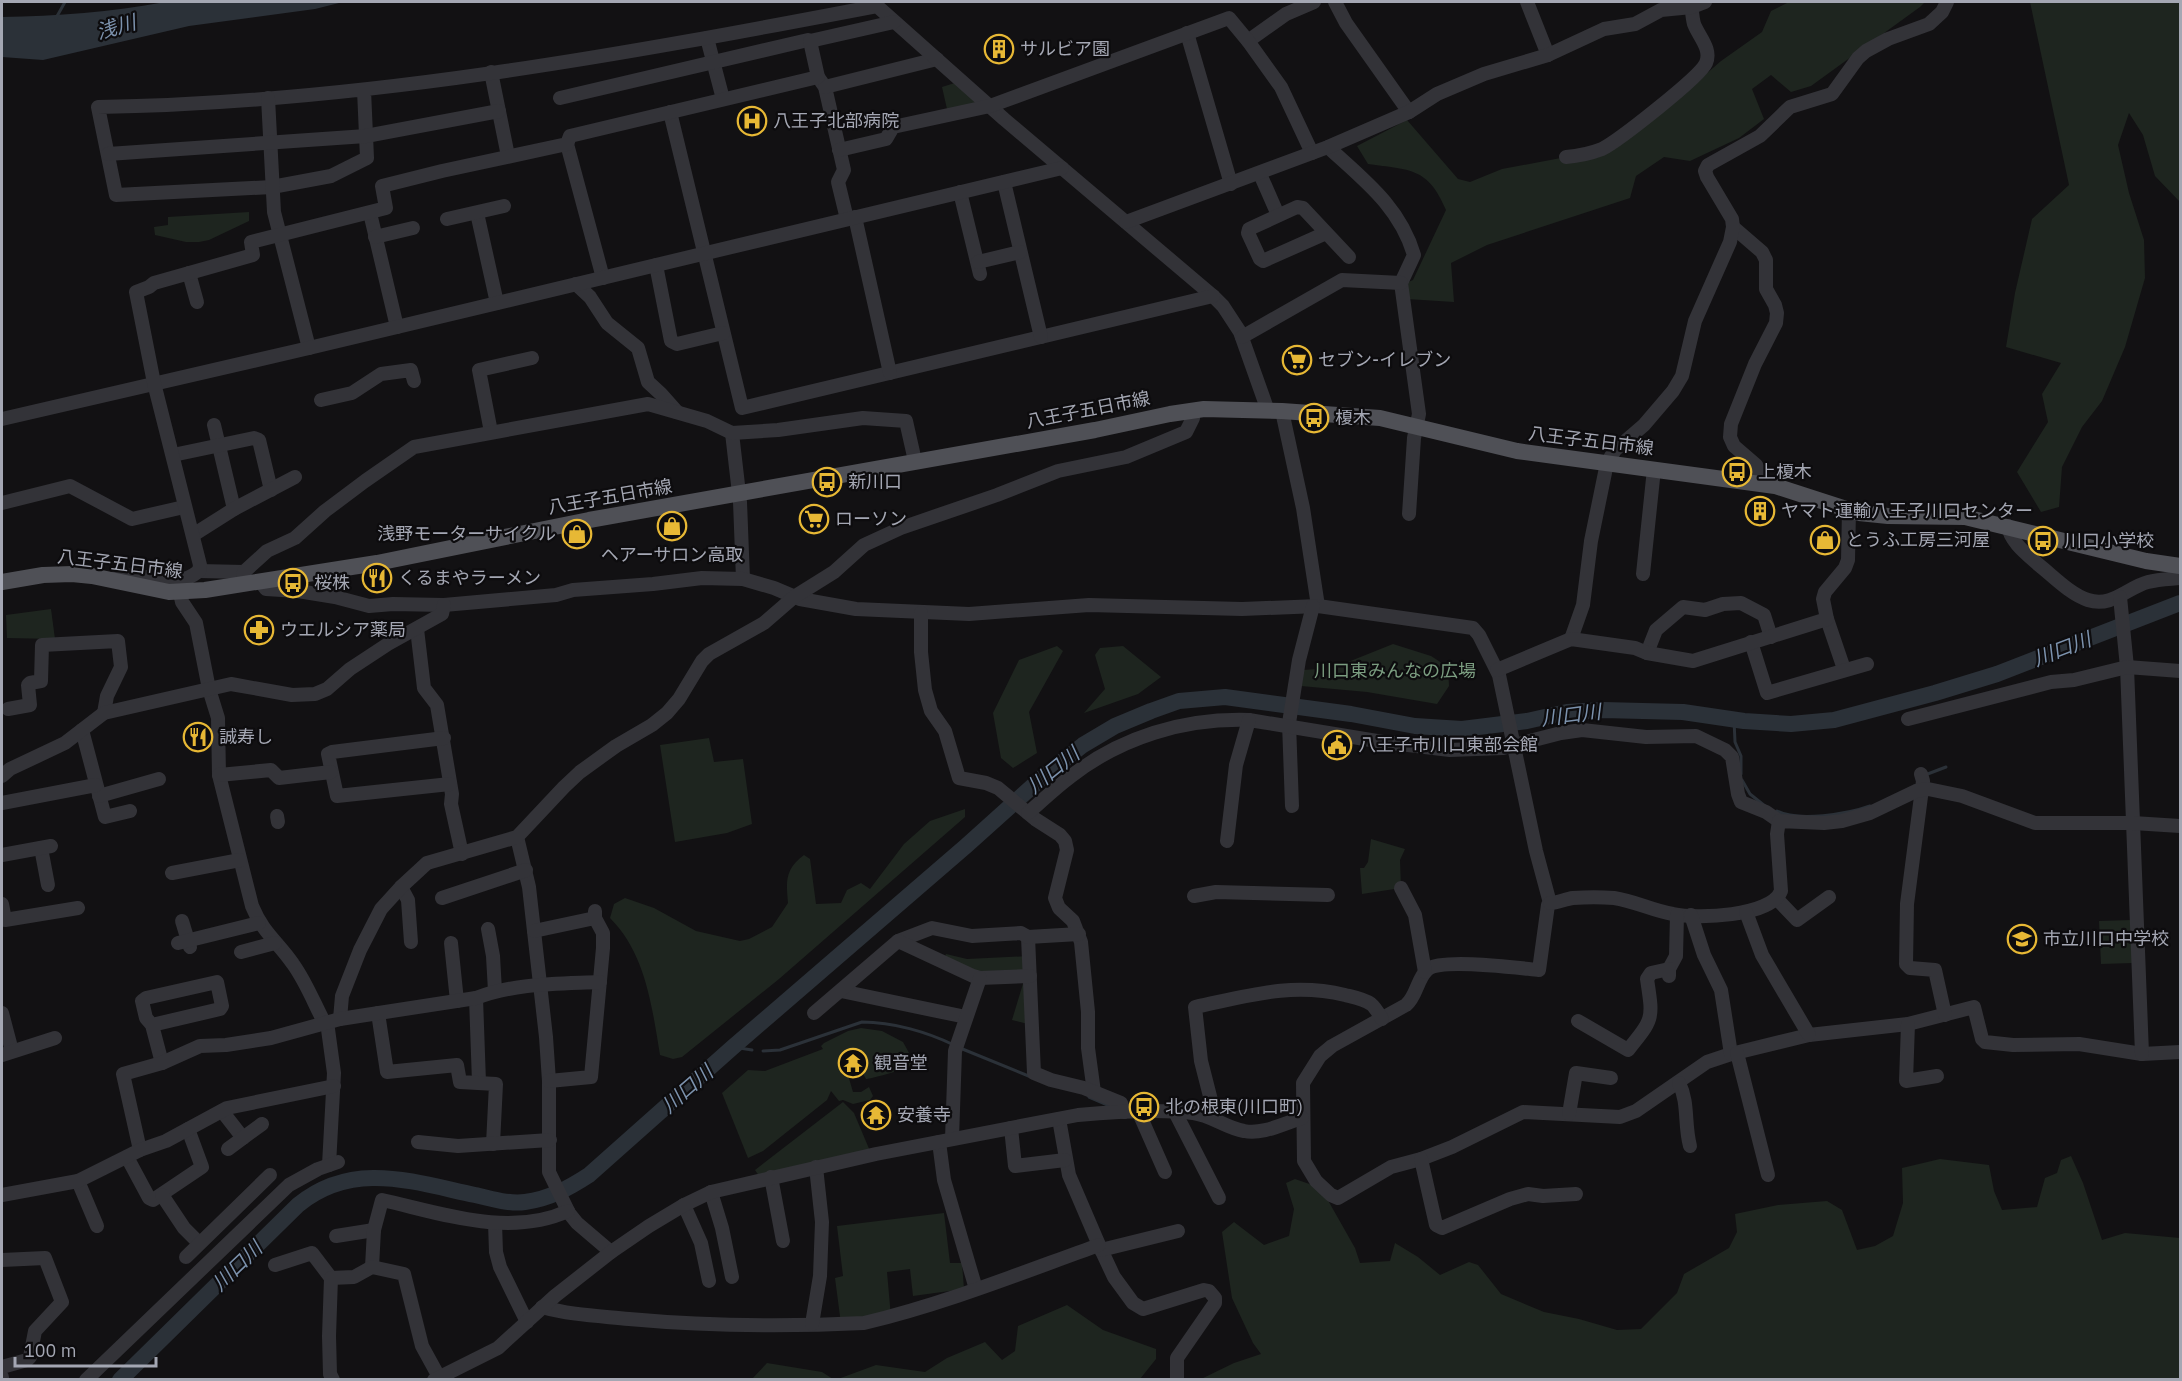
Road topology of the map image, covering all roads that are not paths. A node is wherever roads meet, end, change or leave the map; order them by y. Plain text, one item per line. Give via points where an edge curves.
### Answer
1 (1314, 2) edge
2 (1335, 2) edge
3 (1947, 2) edge
4 (1532, 3) edge
5 (1696, 3) edge
6 (894, 22) junction
7 (1187, 33) junction
8 (707, 38) junction
9 (810, 41) junction
10 (1248, 41) junction
11 (1548, 55) junction
12 (937, 59) junction
13 (713, 61) junction
14 (491, 72) junction
15 (821, 82) junction
16 (364, 90) junction
17 (268, 98) junction
18 (560, 98) dead end
19 (723, 99) junction
20 (990, 106) junction
21 (499, 111) junction
22 (670, 112) junction
23 (1409, 112) junction
24 (366, 136) junction
25 (270, 143) junction
26 (567, 144) junction
27 (1328, 147) junction
28 (839, 150) junction
29 (1312, 153) junction
30 (108, 154) junction
31 (508, 156) junction
32 (1566, 157) dead end
33 (1062, 168) junction
34 (1260, 174) junction
35 (1004, 182) junction
36 (1231, 184) junction
37 (272, 187) junction
38 (960, 192) junction
39 (504, 206) dead end
40 (370, 213) junction
41 (477, 213) junction
42 (1278, 215) junction
43 (851, 218) junction
44 (447, 219) dead end
45 (1126, 222) junction
46 (1733, 227) junction
47 (413, 228) dead end
48 (1326, 233) junction
49 (280, 234) junction
50 (375, 237) junction
51 (1020, 252) junction
52 (704, 254) junction
53 (1349, 257) dead end
54 (656, 265) junction
55 (189, 273) junction
56 (603, 278) junction
57 (1401, 283) junction
58 (576, 284) junction
59 (1213, 296) junction
60 (197, 302) dead end
61 (497, 303) junction
62 (397, 327) junction
63 (723, 333) junction
64 (1242, 337) junction
65 (1041, 338) junction
66 (309, 348) junction
67 (532, 358) dead end
68 (890, 373) junction
69 (414, 381) dead end
70 (154, 383) junction
71 (321, 400) dead end
72 (1192, 410) junction
73 (1275, 411) junction
74 (677, 412) junction
75 (2, 419) edge
76 (214, 426) dead end
77 (1417, 426) junction
78 (491, 432) junction
79 (732, 433) junction
80 (218, 446) junction
81 (173, 455) junction
82 (915, 461) junction
83 (1607, 463) junction
84 (1654, 469) junction
85 (295, 477) dead end
86 (1760, 483) junction
87 (271, 490) junction
88 (739, 493) junction
89 (2, 503) edge
90 (184, 507) junction
91 (234, 509) junction
92 (1849, 510) junction
93 (1410, 514) dead end
94 (2008, 526) junction
95 (193, 535) junction
96 (2181, 566) edge
97 (199, 571) junction
98 (1643, 574) dead end
99 (243, 578) junction
100 (2181, 578) edge
101 (743, 579) junction
102 (109, 580) junction
103 (260, 581) junction
104 (2, 582) edge
105 (180, 593) junction
106 (794, 597) junction
107 (2120, 597) junction
108 (444, 605) junction
109 (1315, 606) junction
110 (921, 613) junction
111 (1827, 619) junction
112 (417, 629) junction
113 (1772, 637) junction
114 (1571, 639) junction
115 (1752, 642) junction
116 (1647, 653) junction
117 (1867, 664) dead end
118 (2127, 667) junction
119 (1844, 669) junction
120 (1497, 670) junction
121 (2181, 671) edge
122 (209, 689) junction
123 (8, 709) dead end
124 (104, 713) junction
125 (1908, 719) dead end
126 (1249, 720) junction
127 (1289, 725) junction
128 (82, 730) junction
129 (444, 738) junction
130 (1513, 742) junction
131 (332, 771) junction
132 (219, 775) junction
133 (2, 776) edge
134 (159, 779) dead end
135 (1922, 781) junction
136 (450, 784) junction
137 (98, 790) junction
138 (2, 803) edge
139 (1292, 806) dead end
140 (130, 811) dead end
141 (1027, 812) junction
142 (1779, 821) junction
143 (2133, 823) junction
144 (2181, 826) edge
145 (517, 837) junction
146 (1227, 841) dead end
147 (462, 854) junction
148 (2, 855) edge
149 (240, 860) junction
150 (526, 870) junction
151 (172, 873) dead end
152 (48, 885) dead end
153 (401, 887) junction
154 (1401, 888) dead end
155 (1328, 895) dead end
156 (1194, 896) dead end
157 (1829, 897) dead end
158 (442, 898) dead end
159 (1778, 899) junction
160 (1550, 903) junction
161 (2, 904) edge
162 (78, 909) dead end
163 (1746, 912) junction
164 (1677, 915) junction
165 (1692, 915) junction
166 (182, 921) dead end
167 (259, 923) junction
168 (488, 929) dead end
169 (534, 931) junction
170 (1079, 934) junction
171 (1028, 937) junction
172 (898, 941) junction
173 (411, 942) dead end
174 (451, 943) dead end
175 (275, 944) junction
176 (241, 952) dead end
177 (1425, 972) junction
178 (1030, 976) junction
179 (980, 978) junction
180 (600, 982) junction
181 (539, 985) junction
182 (495, 991) junction
183 (841, 991) junction
184 (476, 998) junction
185 (457, 1001) junction
186 (2, 1013) edge
187 (378, 1013) junction
188 (814, 1013) dead end
189 (1945, 1015) junction
190 (966, 1017) junction
191 (1382, 1019) junction
192 (330, 1021) junction
193 (1578, 1022) dead end
194 (1908, 1024) junction
195 (152, 1025) junction
196 (1809, 1035) junction
197 (55, 1038) dead end
198 (2181, 1052) edge
199 (7, 1053) edge
200 (1734, 1054) junction
201 (2142, 1054) junction
202 (162, 1063) junction
203 (1937, 1076) dead end
204 (1611, 1078) dead end
205 (549, 1081) junction
206 (478, 1083) junction
207 (1679, 1083) junction
208 (334, 1086) junction
209 (1086, 1092) junction
210 (222, 1111) junction
211 (1124, 1112) junction
212 (1176, 1112) junction
213 (1138, 1113) junction
214 (1212, 1113) junction
215 (1569, 1114) junction
216 (1078, 1115) junction
217 (1302, 1118) junction
218 (1059, 1119) junction
219 (262, 1124) dead end
220 (1011, 1128) junction
221 (188, 1129) junction
222 (243, 1138) junction
223 (550, 1140) junction
224 (946, 1141) junction
225 (418, 1142) dead end
226 (493, 1144) junction
227 (1690, 1146) dead end
228 (140, 1149) junction
229 (228, 1149) dead end
230 (127, 1157) junction
231 (1421, 1159) junction
232 (1065, 1160) junction
233 (816, 1167) junction
234 (1166, 1172) dead end
235 (1768, 1175) dead end
236 (771, 1177) junction
237 (78, 1181) junction
238 (711, 1192) junction
239 (1576, 1194) dead end
240 (2, 1195) edge
241 (162, 1195) junction
242 (276, 1197) junction
243 (1219, 1198) dead end
244 (684, 1205) junction
245 (568, 1210) junction
246 (495, 1223) junction
247 (97, 1226) dead end
248 (374, 1230) junction
249 (1178, 1231) dead end
250 (336, 1236) dead end
251 (783, 1241) dead end
252 (199, 1243) junction
253 (1100, 1247) junction
254 (611, 1252) junction
255 (186, 1257) dead end
256 (2, 1260) edge
257 (275, 1265) dead end
258 (372, 1267) junction
259 (732, 1277) dead end
260 (331, 1278) junction
261 (709, 1281) dead end
262 (976, 1289) junction
263 (542, 1307) junction
264 (527, 1322) junction
265 (812, 1324) junction
266 (2, 1367) edge
267 (441, 1378) edge
268 (86, 1380) edge
269 (333, 1380) edge
270 (1177, 1380) edge

1 - 10 street via 1286,14
2 - 23 street
3 - 46 street via 1929,24 1866,51 1832,94 1790,107 1760,136 1708,165 1707,177 1727,208
4 - 11 street
5 - 11 street via 1661,10 1635,24 1604,29
5 - 32 street via 1694,23 1707,50 1706,64 1650,115 1612,142 1584,156
6 - 8 street via 877,6
6 - 9 street
6 - 12 street
7 - 10 street via 1228,18
7 - 20 street
7 - 36 street
8 - 13 street
8 - 14 street
9 - 13 street
9 - 15 street
10 - 29 street via 1281,87
11 - 23 street via 1484,74 1437,94
12 - 15 street
12 - 20 street
13 - 18 street
13 - 19 street
14 - 16 street
14 - 21 street
15 - 19 street
15 - 28 street
16 - 17 street
16 - 24 street
17 - 25 street
17 - 30 street via 98,107
19 - 22 street
20 - 28 street via 893,128 886,139
20 - 33 street
21 - 24 street
21 - 31 street
22 - 26 street via 570,136
22 - 52 street
23 - 27 street
24 - 25 street
24 - 37 street via 367,158 331,176
25 - 30 street
25 - 37 street
26 - 31 street
26 - 56 street
27 - 29 street
27 - 57 street via 1386,200 1399,219 1414,255
28 - 43 street via 844,170 838,182
29 - 34 street
30 - 37 street via 116,195
31 - 40 street via 381,186 386,208
33 - 35 street
33 - 45 street
34 - 36 street
34 - 42 street
35 - 38 street
35 - 51 street
36 - 45 street
37 - 49 street
38 - 43 street
38 - 51 street via 979,268
39 - 41 street
40 - 49 street
40 - 50 street
41 - 44 street
41 - 61 street
42 - 48 street via 1303,208
42 - 48 street via 1249,229 1263,261
43 - 52 street
43 - 68 street
45 - 59 street
46 - 83 street via 1721,267 1695,321 1682,376 1662,406 1615,450
46 - 86 street via 1762,252 1766,260 1766,289 1777,313 1731,424 1734,446 1756,465
47 - 50 street
48 - 53 street
49 - 55 street via 251,242 253,255
49 - 66 street
50 - 62 street
51 - 65 street
52 - 54 street
52 - 63 street
54 - 56 street
54 - 63 street via 671,341 678,344
55 - 60 street
55 - 70 street via 136,292
56 - 58 street
57 - 64 street via 1342,280
57 - 77 street via 1419,414
58 - 61 street
58 - 74 street via 607,323 638,348 648,382
59 - 64 street
59 - 65 street
61 - 62 street
62 - 66 street
63 - 68 street via 742,408
64 - 73 street
65 - 68 street
66 - 70 street
67 - 78 street via 479,370
69 - 71 street via 411,370 381,374 352,393
70 - 75 street
70 - 81 street
72 - 73 main road, 八王子五日市線
72 - 82 main road, 八王子五日市線
72 - 106 street via 1193,418 1186,432 1126,457 1058,471 901,528 864,545 834,572
73 - 77 main road, 八王子五日市線 via 1380,418
73 - 109 street via 1304,517
74 - 78 street via 648,404
74 - 79 street
76 - 80 street
77 - 83 main road, 八王子五日市線 via 1508,449
77 - 93 street
78 - 99 street via 414,447 325,511 295,538 267,551
79 - 82 street via 863,417 906,421
79 - 88 street
80 - 81 street
80 - 87 street via 259,440
80 - 91 street
81 - 90 street
82 - 88 main road, 八王子五日市線
83 - 84 main road, 八王子五日市線
83 - 114 street via 1583,605
84 - 86 main road, 八王子五日市線
84 - 98 street
85 - 87 street
86 - 92 main road, 八王子五日市線
87 - 91 street
88 - 101 street
88 - 103 main road, 八王子五日市線 via 377,563
89 - 90 street via 70,486 132,519
90 - 95 street
91 - 95 street
92 - 94 main road, 八王子五日市線 via 1888,516 1954,515
92 - 111 street via 1848,560 1823,599
94 - 96 main road, 八王子五日市線 via 2146,561
94 - 107 street via 2016,543 2080,597 2095,602
95 - 97 street
97 - 99 street
97 - 102 street via 186,580 126,574
99 - 103 main road, 八王子五日市線
99 - 105 main road, 八王子五日市線
100 - 107 street via 2146,582
101 - 106 street
101 - 108 street via 702,578
102 - 104 main road, 八王子五日市線 via 57,574
102 - 105 main road, 八王子五日市線
103 - 108 street via 266,589 335,597 369,606
105 - 122 street via 196,623
106 - 110 street via 856,609
106 - 145 street via 764,624 709,654 667,713 580,772
107 - 118 street
108 - 112 street via 442,614
109 - 110 street via 1242,609 1089,605 978,614
109 - 120 street via 1473,628
109 - 127 street via 1299,660
110 - 141 street via 925,690 931,711 945,731 958,778 986,783
111 - 113 street
111 - 119 street
112 - 122 street via 315,694 292,695 231,684
112 - 129 street via 424,688 436,705
113 - 115 street
113 - 116 street via 1764,615 1741,603 1705,610 1683,607 1656,630
114 - 116 street
114 - 120 street
115 - 116 street via 1693,661
115 - 119 street via 1767,693
117 - 119 street
118 - 121 street
118 - 125 street
118 - 143 street
120 - 130 street
122 - 124 street
122 - 132 street via 219,724
123 - 124 street via 30,705 28,685 41,681 42,645 118,640 121,667 107,696
124 - 128 street
126 - 127 street
126 - 141 street via 1186,724 1132,739 1084,766
126 - 146 street via 1236,765
127 - 130 street via 1436,749 1503,748
127 - 139 street
128 - 133 street
128 - 137 street
129 - 131 street via 332,752 328,754
129 - 136 street
130 - 142 street via 1582,730 1646,737 1701,737 1732,757 1742,802
130 - 160 street
131 - 132 street via 279,778 271,770
131 - 136 street via 336,796
132 - 149 street
134 - 137 street
135 - 142 street via 1857,817 1824,823
135 - 143 street via 2036,823
135 - 189 street via 1907,904 1906,964 1910,968 1935,970
136 - 147 street
137 - 138 street
137 - 140 street via 105,818
141 - 170 street via 1065,842 1067,850 1055,898
142 - 159 street
143 - 144 street
143 - 201 street
145 - 147 street
145 - 150 street
147 - 153 street via 427,863
148 - 152 street via 46,847
149 - 151 street
149 - 167 street
150 - 158 street
150 - 169 street
153 - 173 street via 408,900
153 - 192 street via 381,909
154 - 177 street via 1415,915
155 - 156 street via 1216,892
157 - 159 street via 1797,920
159 - 163 street
160 - 164 street via 1572,898 1613,898
160 - 177 street via 1539,970 1465,964 1434,966
161 - 162 street via 5,920
163 - 165 street
163 - 196 street via 1762,955
164 - 165 street
164 - 193 street via 1676,956 1669,973 1651,974 1647,979 1652,1005 1649,1024 1628,1050
165 - 200 street via 1704,955 1721,990
166 - 167 street via 186,944
167 - 175 street
168 - 182 street
169 - 180 street via 595,915 603,933
169 - 181 street
170 - 171 street
170 - 209 street via 1088,1012
171 - 172 street via 1021,933 972,936 932,928
171 - 178 street
172 - 179 street
172 - 183 street
174 - 185 street
175 - 176 street
175 - 192 street via 292,962
177 - 191 street via 1411,1001
178 - 179 street
178 - 209 street via 1034,1073
179 - 190 street
180 - 181 street
180 - 205 street via 591,1077
181 - 182 street
181 - 205 street
182 - 184 street
183 - 188 street
183 - 190 street
184 - 185 street
184 - 206 street
185 - 187 street
186 - 199 street
187 - 192 street
187 - 206 street via 387,1072 457,1065 460,1082
189 - 194 street
189 - 201 street via 1974,1007 1985,1042 2079,1044
190 - 224 street via 957,1046
191 - 214 street via 1372,1004 1361,999 1298,988 1195,1007
191 - 217 street via 1320,1056 1303,1083
192 - 202 street via 271,1038 193,1048
192 - 208 street
194 - 196 street
194 - 203 street via 1906,1081
195 - 195 street via 220,1009 217,982 146,998 142,1001
195 - 202 street
196 - 200 street
197 - 199 street
198 - 201 street
200 - 207 street via 1707,1062
200 - 235 street
202 - 228 street via 123,1074
204 - 215 street via 1576,1073
205 - 223 street
206 - 226 street via 496,1084
207 - 215 street via 1620,1117
207 - 227 street via 1685,1094 1685,1126
208 - 210 street
208 - 242 street via 334,1164 301,1178
209 - 211 street via 1122,1103
209 - 216 street
210 - 221 street
210 - 222 street
211 - 213 street
211 - 216 street
212 - 213 street
212 - 214 street
212 - 243 street
213 - 234 street
214 - 217 street via 1239,1130 1250,1132
215 - 231 street via 1523,1112
216 - 218 street
217 - 231 street via 1307,1168 1316,1181 1338,1198 1391,1167
218 - 220 street
218 - 232 street
219 - 222 street
220 - 224 street
220 - 232 street via 1015,1166
221 - 228 street
221 - 241 street via 202,1167
222 - 229 street
223 - 226 street
223 - 245 street via 549,1172
224 - 233 street
224 - 262 street via 944,1180
225 - 226 street
228 - 230 street
230 - 237 street
230 - 241 street via 149,1198
231 - 239 street via 1436,1225 1442,1228 1528,1194
232 - 253 street
233 - 236 street
233 - 265 street via 822,1222 820,1276
236 - 238 street
236 - 251 street
237 - 240 street
237 - 247 street
238 - 244 street
238 - 259 street
241 - 252 street
242 - 252 street via 266,1179
242 - 268 street
244 - 254 street
244 - 261 street via 701,1243
245 - 246 street via 534,1220
245 - 254 street
246 - 248 street via 382,1200
246 - 264 street via 500,1267
248 - 250 street
248 - 258 street
249 - 253 street
252 - 255 street
253 - 262 street
253 - 270 street via 1114,1277 1143,1310 1203,1290 1212,1293 1215,1303 1177,1358
254 - 263 street
256 - 266 street via 45,1258 63,1302 35,1331 30,1357
257 - 260 street via 312,1253
258 - 260 street via 354,1277
258 - 267 street via 404,1274 422,1346
260 - 269 street via 329,1336
262 - 265 street via 864,1323
263 - 264 street
263 - 265 street via 675,1323
264 - 267 street via 489,1354

